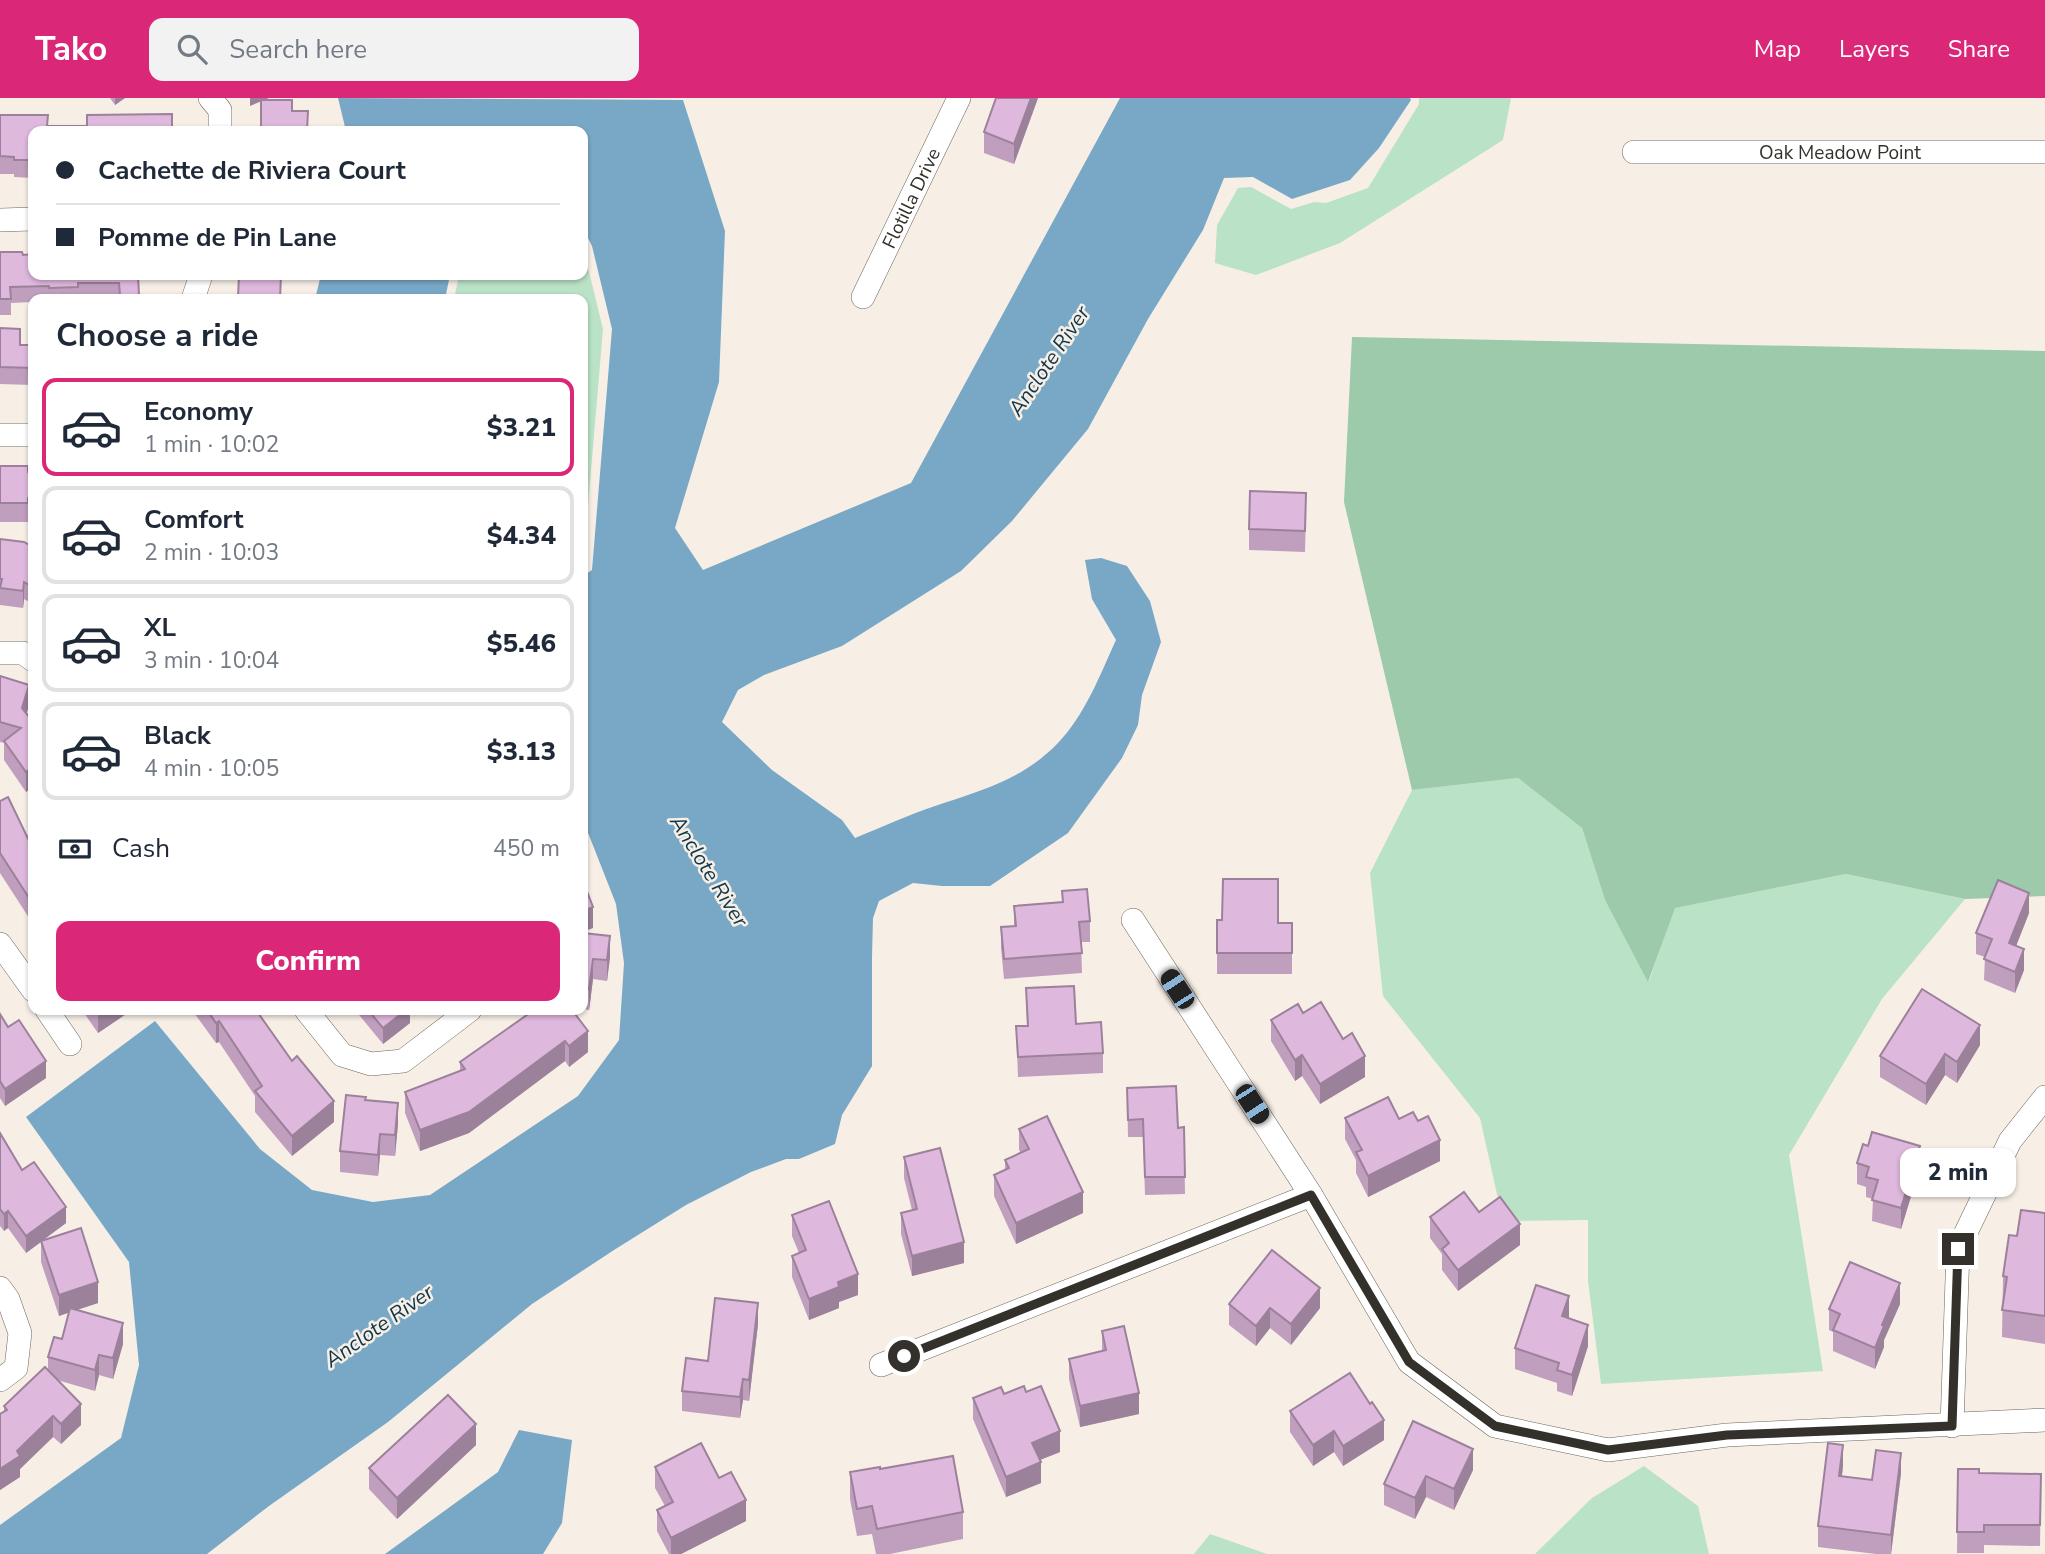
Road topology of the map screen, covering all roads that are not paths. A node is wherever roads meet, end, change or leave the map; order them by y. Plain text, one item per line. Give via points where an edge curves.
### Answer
1 (210, 98) edge
2 (959, 98) edge
3 (220, 126) edge
4 (1634, 152) dead end
5 (2045, 152) edge
6 (28, 219) edge
7 (0, 220) edge
8 (863, 297) dead end
9 (0, 435) edge
10 (28, 435) edge
11 (0, 653) edge
12 (28, 656) edge
13 (1133, 920) dead end
14 (0, 944) edge
15 (28, 983) edge
16 (51, 1015) edge
17 (310, 1015) edge
18 (463, 1015) edge
19 (71, 1044) dead end
20 (2045, 1097) edge
21 (1311, 1195) junction
22 (0, 1288) edge
23 (881, 1364) dead end
24 (0, 1380) edge
25 (2045, 1420) edge
26 (1952, 1426) junction

1 - 3 street via 220,110
2 - 8 street, Flotilla Drive
4 - 5 street, Oak Meadow Point
6 - 7 street
9 - 10 street
11 - 12 street
13 - 21 street
14 - 15 street
16 - 19 street
17 - 18 street via 342,1055 372,1064 403,1061
20 - 26 street via 2010,1142 1958,1249
21 - 23 street
21 - 26 street via 1409,1362 1495,1426 1608,1450 1727,1435
22 - 24 street via 20,1333 16,1368
25 - 26 street

